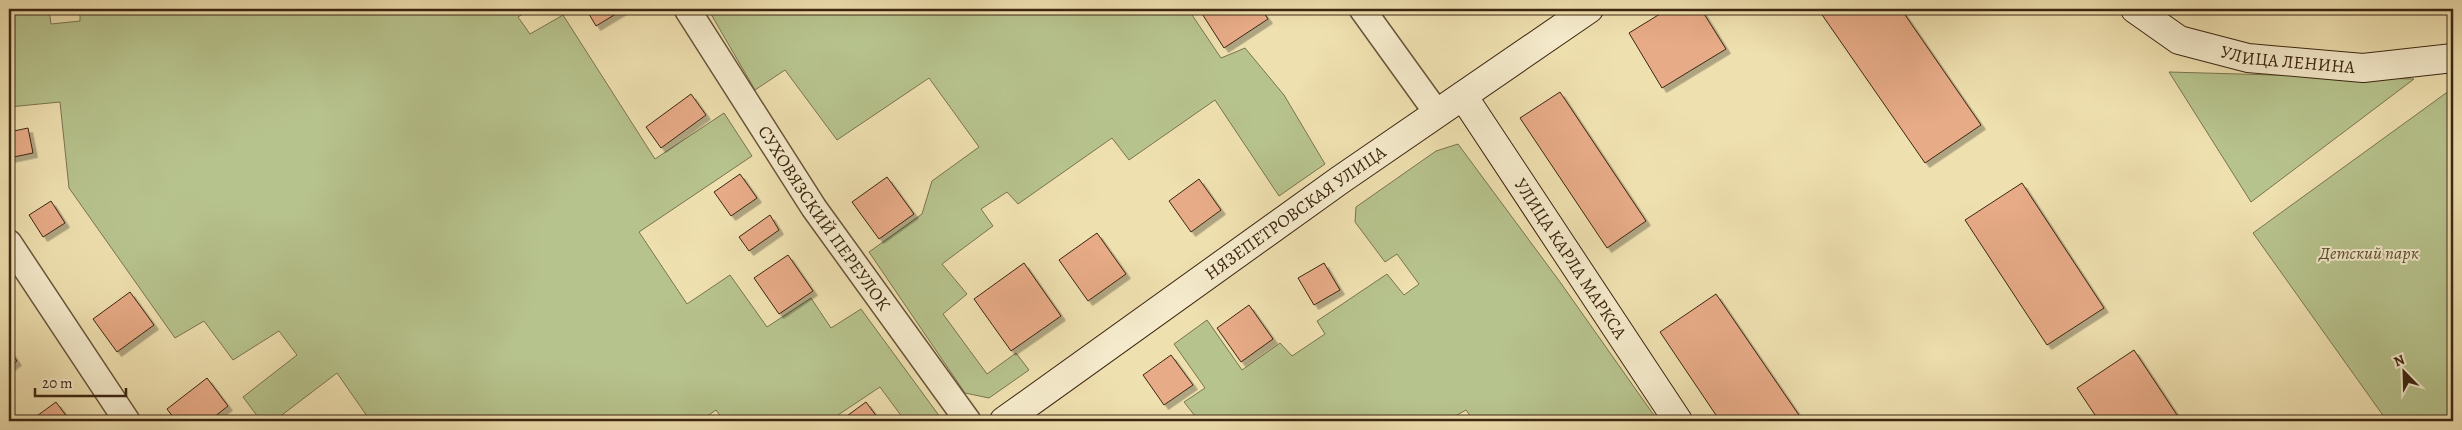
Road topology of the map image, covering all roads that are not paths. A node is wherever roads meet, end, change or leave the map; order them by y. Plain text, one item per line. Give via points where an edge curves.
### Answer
1 (687, 9) edge
2 (1362, 9) edge
3 (1589, 9) edge
4 (2134, 9) edge
5 (2453, 58) edge
6 (1462, 96) junction
7 (1437, 113) junction
8 (9, 243) edge
9 (127, 421) edge
10 (968, 421) edge
11 (1004, 421) edge
12 (1678, 421) edge

1 - 10 street, СУХОВЯЗСКИЙ ПЕРЕУЛОК via 814,208
2 - 7 street
3 - 6 main road, НЯЗЕПЕТРОВСКАЯ УЛИЦА
4 - 5 main road, УЛИЦА ЛЕНИНА via 2179,40 2248,58 2363,68
6 - 7 main road, НЯЗЕПЕТРОВСКАЯ УЛИЦА
6 - 12 main road, УЛИЦА КАРЛА МАРКСА
7 - 11 main road, НЯЗЕПЕТРОВСКАЯ УЛИЦА
8 - 9 street

